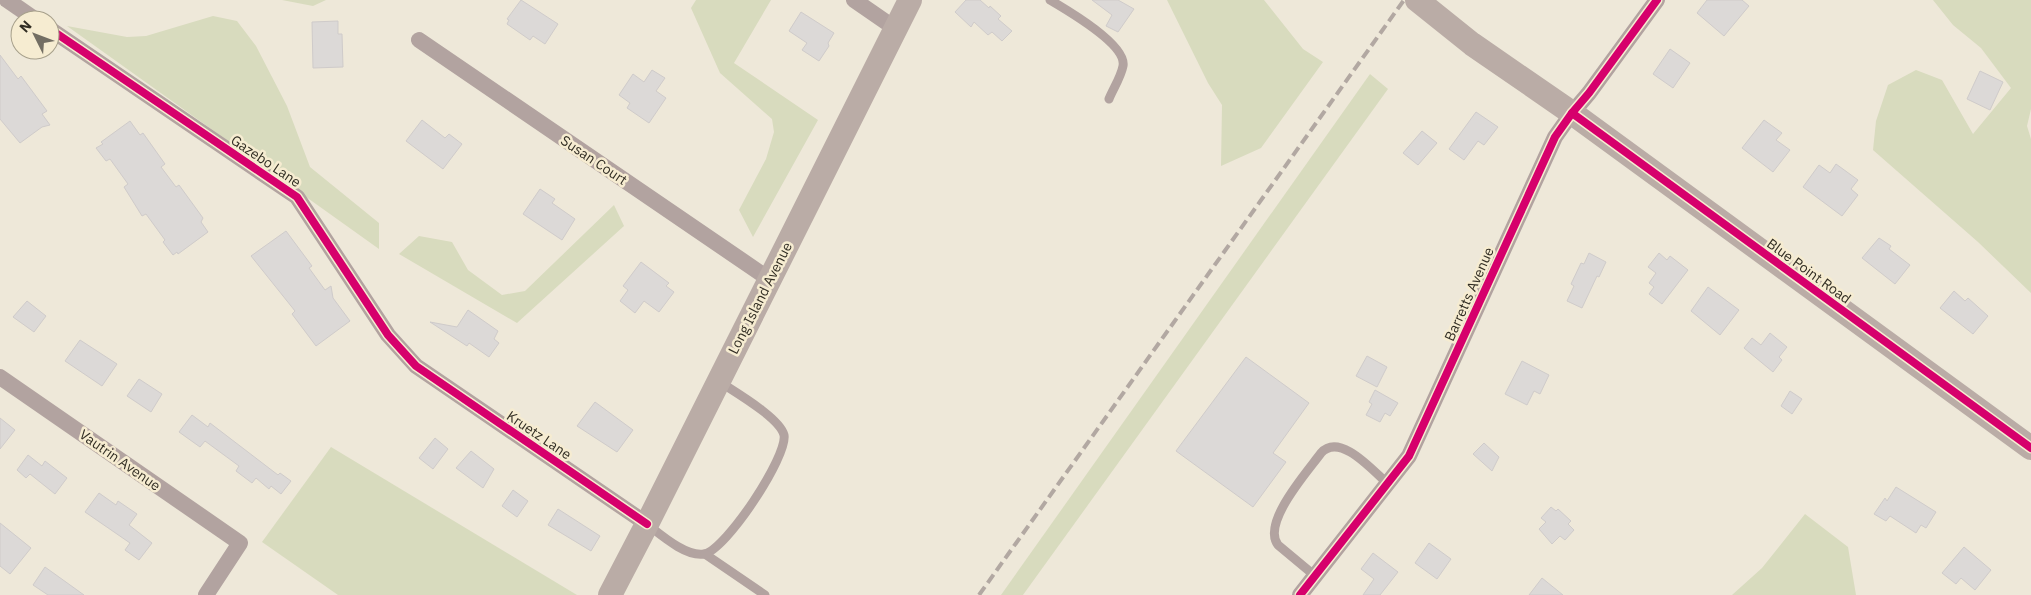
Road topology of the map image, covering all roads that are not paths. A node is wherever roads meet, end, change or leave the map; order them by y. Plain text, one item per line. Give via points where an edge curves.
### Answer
1 (7, 0) edge
2 (854, 0) edge
3 (910, 0) edge
4 (1050, 0) edge
5 (1417, 0) edge
6 (1657, 0) edge
7 (22, 10) edge
8 (896, 29) junction
9 (60, 36) edge
10 (420, 40) dead end
11 (1109, 99) dead end
12 (1572, 113) junction
13 (769, 279) junction
14 (416, 366) joint
15 (0, 377) edge
16 (719, 381) junction
17 (2031, 448) edge
18 (1387, 483) junction
19 (647, 524) junction
20 (705, 554) junction
21 (1314, 574) junction
22 (614, 593) edge
23 (206, 595) edge
24 (765, 595) edge
25 (1300, 595) edge

1 - 7 street
2 - 8 street
3 - 8 street, Long Island Avenue
4 - 11 lane via 1116,47 1123,66
5 - 12 street, Blue Point Road via 1472,44
6 - 12 street, Barretts Avenue
8 - 13 street, Long Island Avenue
9 - 14 street, Gazebo Lane via 297,198 388,335
10 - 13 street, Susan Court
12 - 17 street, Blue Point Road
12 - 18 street, Barretts Avenue via 1549,149 1409,456
13 - 16 street, Long Island Avenue
14 - 19 street, Kruetz Lane
15 - 23 street, Vautrin Avenue via 240,543
16 - 19 street, Long Island Avenue
16 - 20 lane via 778,423 784,434 784,446 740,522 727,538
18 - 21 street, Barretts Avenue
18 - 21 lane via 1344,448 1331,446 1321,453 1284,504 1276,519 1274,540
19 - 20 lane via 693,554
19 - 22 street, Long Island Avenue
20 - 24 lane
21 - 25 street, Barretts Avenue

